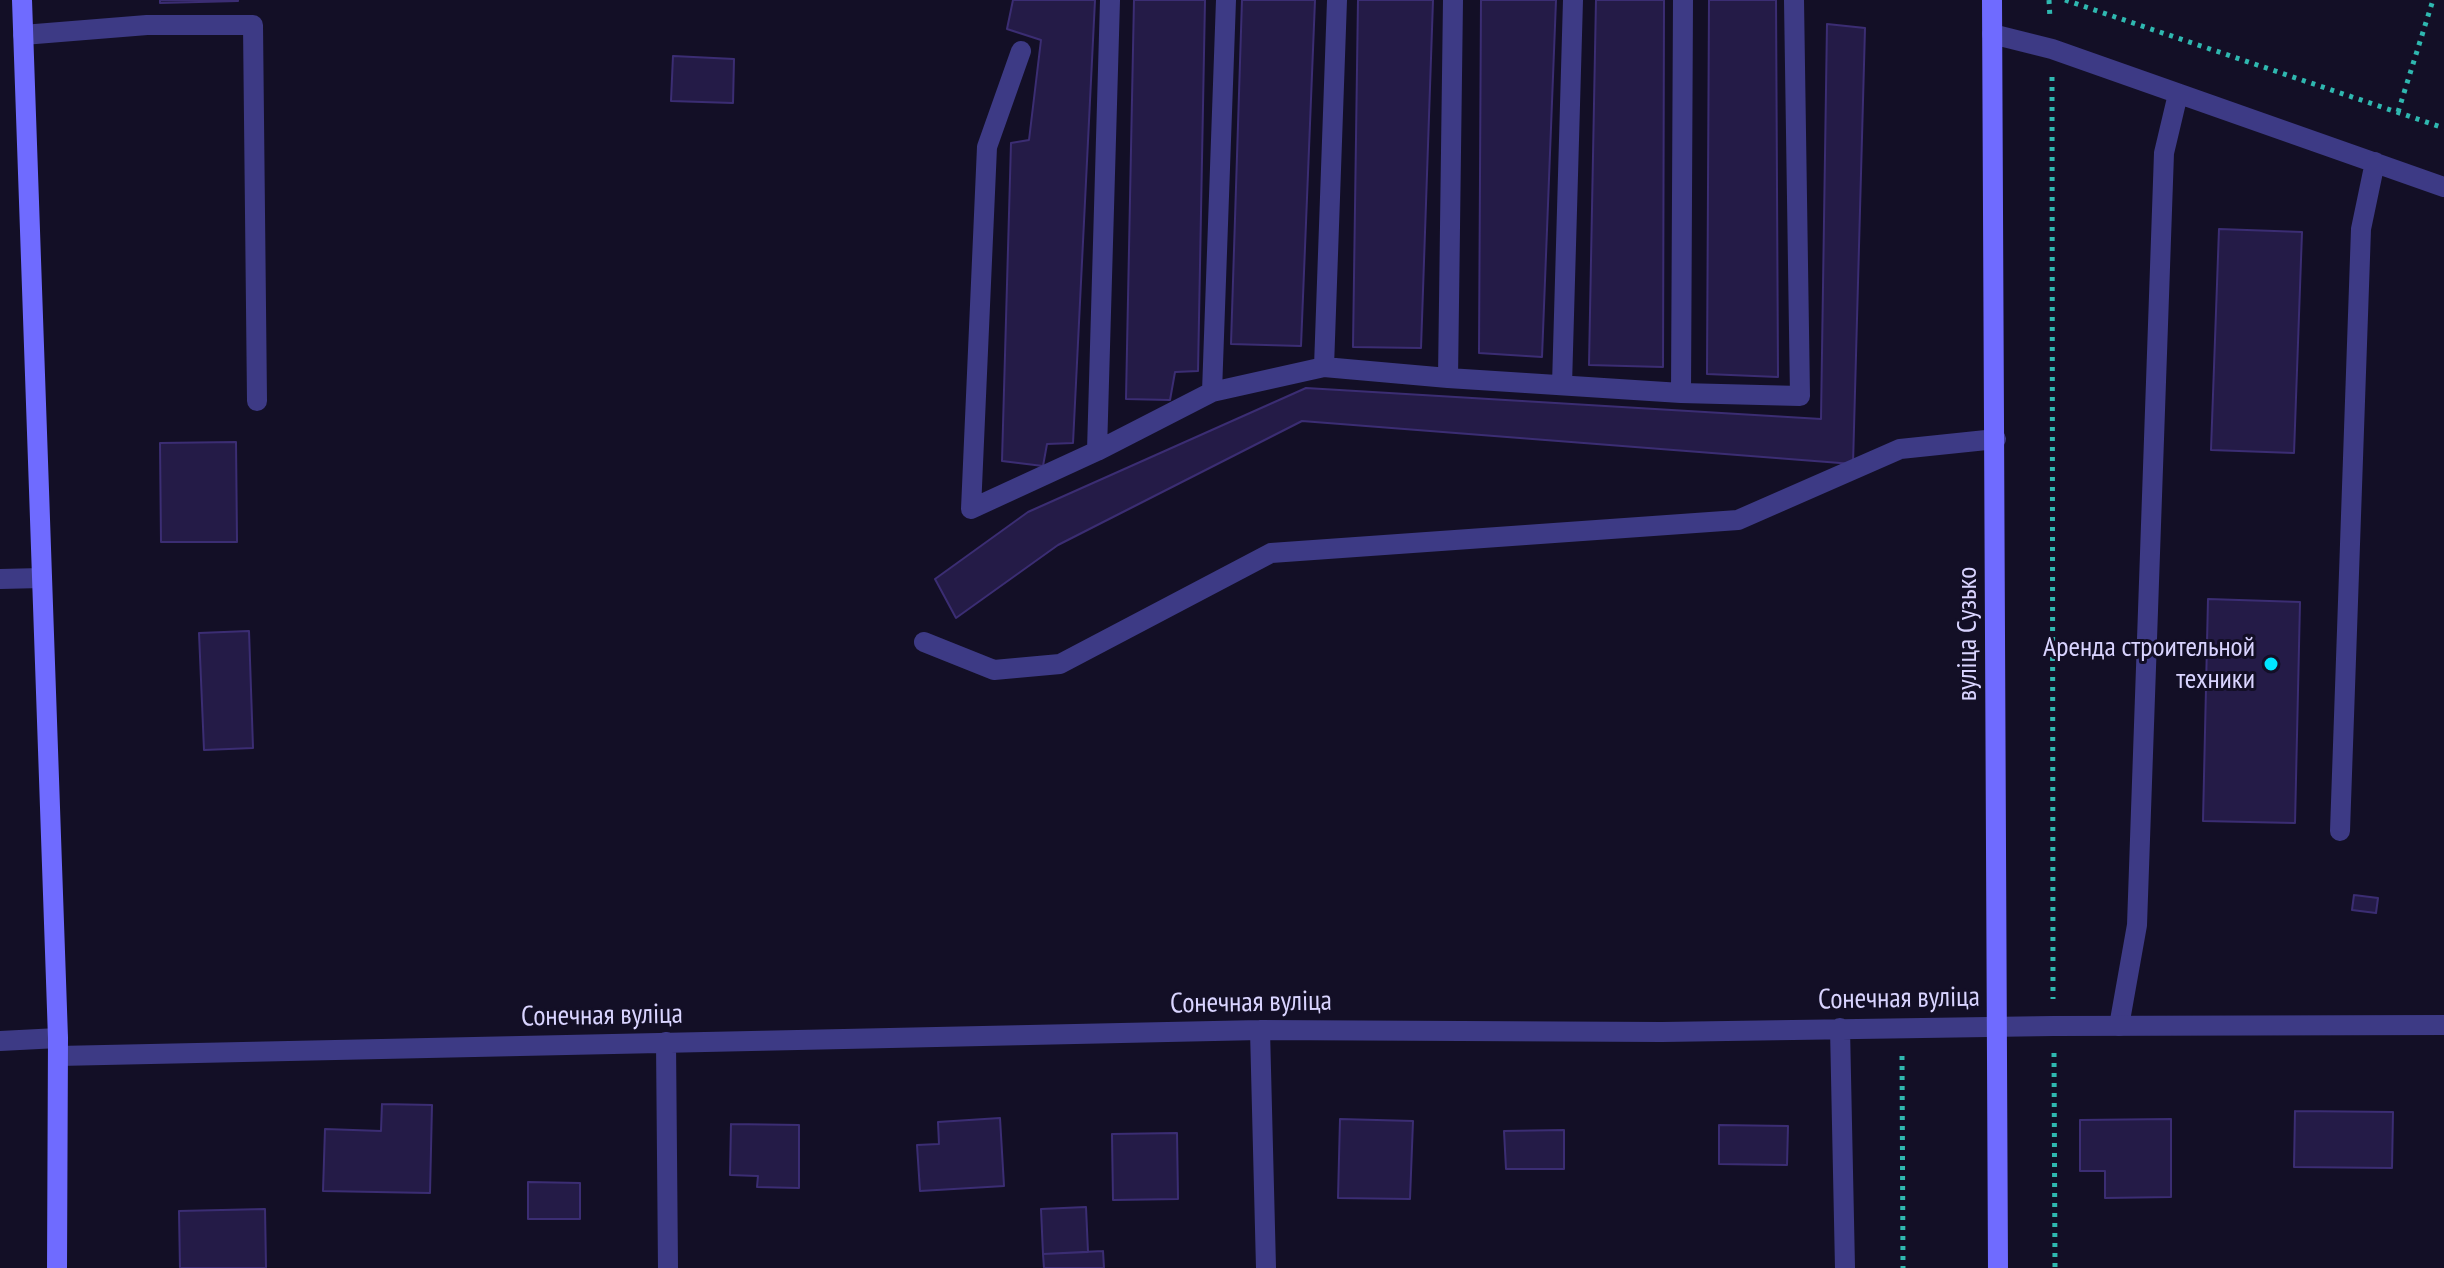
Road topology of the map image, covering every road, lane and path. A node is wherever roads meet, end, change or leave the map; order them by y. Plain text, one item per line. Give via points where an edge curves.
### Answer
1 (22, 0) edge
2 (1110, 0) edge
3 (1226, 0) edge
4 (1337, 0) edge
5 (1453, 0) edge
6 (1573, 0) edge
7 (1683, 0) edge
8 (1794, 0) edge
9 (1992, 0) edge
10 (2049, 0) edge
11 (2065, 0) edge
12 (2433, 0) edge
13 (1992, 34) junction
14 (23, 35) junction
15 (2052, 49) junction
16 (1021, 51) dead end
17 (2178, 94) junction
18 (2398, 112) junction
19 (2444, 128) edge
20 (2375, 162) junction
21 (2444, 187) edge
22 (1324, 367) junction
23 (1448, 378) junction
24 (1562, 385) junction
25 (1212, 392) junction
26 (1681, 393) junction
27 (257, 401) dead end
28 (1996, 439) junction
29 (1097, 451) junction
30 (42, 578) junction
31 (0, 579) edge
32 (924, 642) dead end
33 (2340, 831) dead end
34 (2444, 1025) edge
35 (1996, 1026) junction
36 (2053, 1026) junction
37 (2119, 1026) junction
38 (1902, 1027) junction
39 (1840, 1028) junction
40 (1260, 1030) junction
41 (0, 1041) edge
42 (666, 1042) junction
43 (58, 1047) junction
44 (57, 1268) edge
45 (668, 1268) edge
46 (1266, 1268) edge
47 (1845, 1268) edge
48 (1903, 1268) edge
49 (1998, 1268) edge
50 (2055, 1268) edge

1 - 14 street
2 - 29 street
3 - 25 street
4 - 22 street
5 - 23 street
6 - 24 street
7 - 26 street
8 - 26 street via 1800,396
9 - 13 street, вуліца Сузько
10 - 15 path
11 - 18 path
12 - 18 path
13 - 15 street
13 - 28 street, вуліца Сузько
14 - 27 street via 147,25 253,25
14 - 30 street
15 - 17 street
15 - 36 path
16 - 29 street via 987,147 971,509
17 - 20 street
17 - 37 street via 2164,153 2137,925
18 - 19 path
20 - 21 street
20 - 33 street via 2361,229
22 - 23 street
22 - 25 street
23 - 24 street
24 - 26 street
25 - 29 street
28 - 32 street via 1900,449 1738,520 1271,553 1060,664 994,670
28 - 35 street, вуліца Сузько
30 - 31 street
30 - 43 street
34 - 37 street, Сонечная вуліца
35 - 36 street, Сонечная вуліца
35 - 38 street, Сонечная вуліца
35 - 49 street, вуліца Сузько
36 - 37 street, Сонечная вуліца
36 - 50 path
38 - 39 street, Сонечная вуліца
38 - 48 path
39 - 40 street, Сонечная вуліца
39 - 47 street
40 - 42 street, Сонечная вуліца
40 - 46 street
41 - 43 street, Сонечная вуліца
42 - 43 street, Сонечная вуліца
42 - 45 street
43 - 44 street

